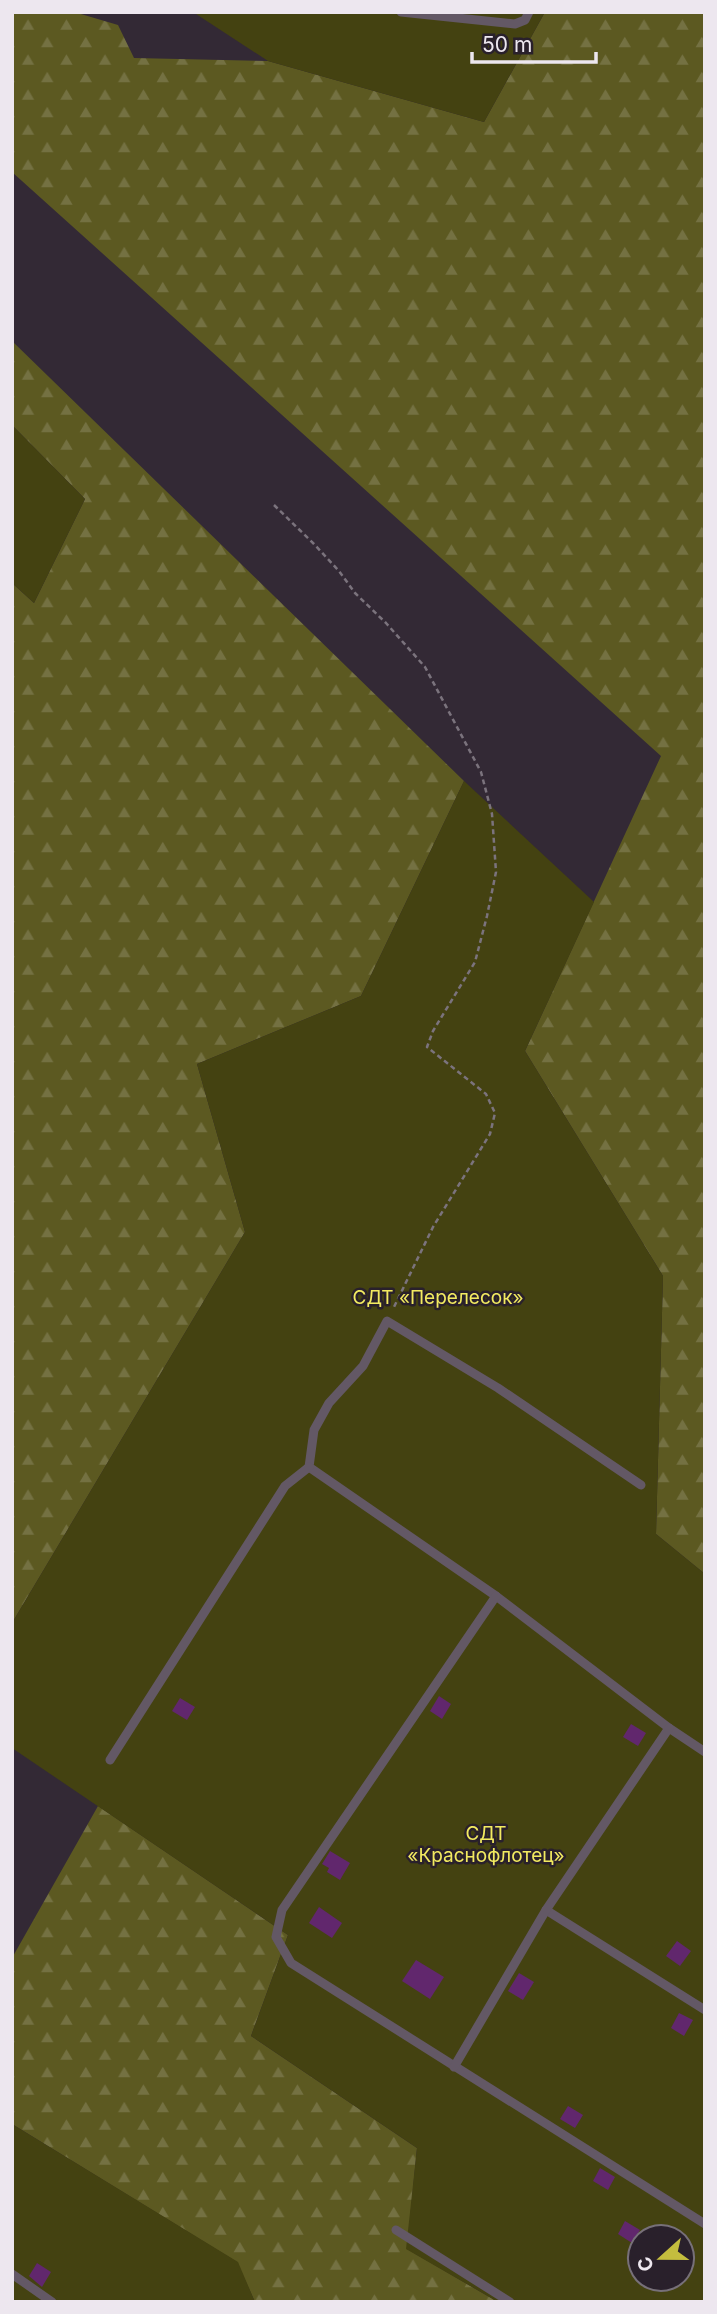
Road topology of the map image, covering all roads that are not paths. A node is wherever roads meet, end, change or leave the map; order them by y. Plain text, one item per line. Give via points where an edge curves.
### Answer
1 (401, 12) edge
2 (529, 12) edge
3 (309, 1467) junction
4 (641, 1485) dead end
5 (496, 1596) junction
6 (669, 1728) junction
7 (705, 1752) edge
8 (110, 1760) dead end
9 (546, 1910) junction
10 (705, 2010) edge
11 (454, 2067) junction
12 (705, 2224) edge
13 (396, 2230) dead end
14 (12, 2274) edge
15 (51, 2302) edge
16 (510, 2302) edge

1 - 2 lane via 515,24 526,20
3 - 4 lane via 314,1430 329,1403 363,1366 387,1321 498,1388
3 - 5 lane
3 - 8 lane via 285,1486
5 - 6 lane
5 - 11 lane via 282,1910 276,1937 290,1964
6 - 7 lane
6 - 9 lane
9 - 10 lane
9 - 11 lane
11 - 12 lane
13 - 16 lane
14 - 15 lane

